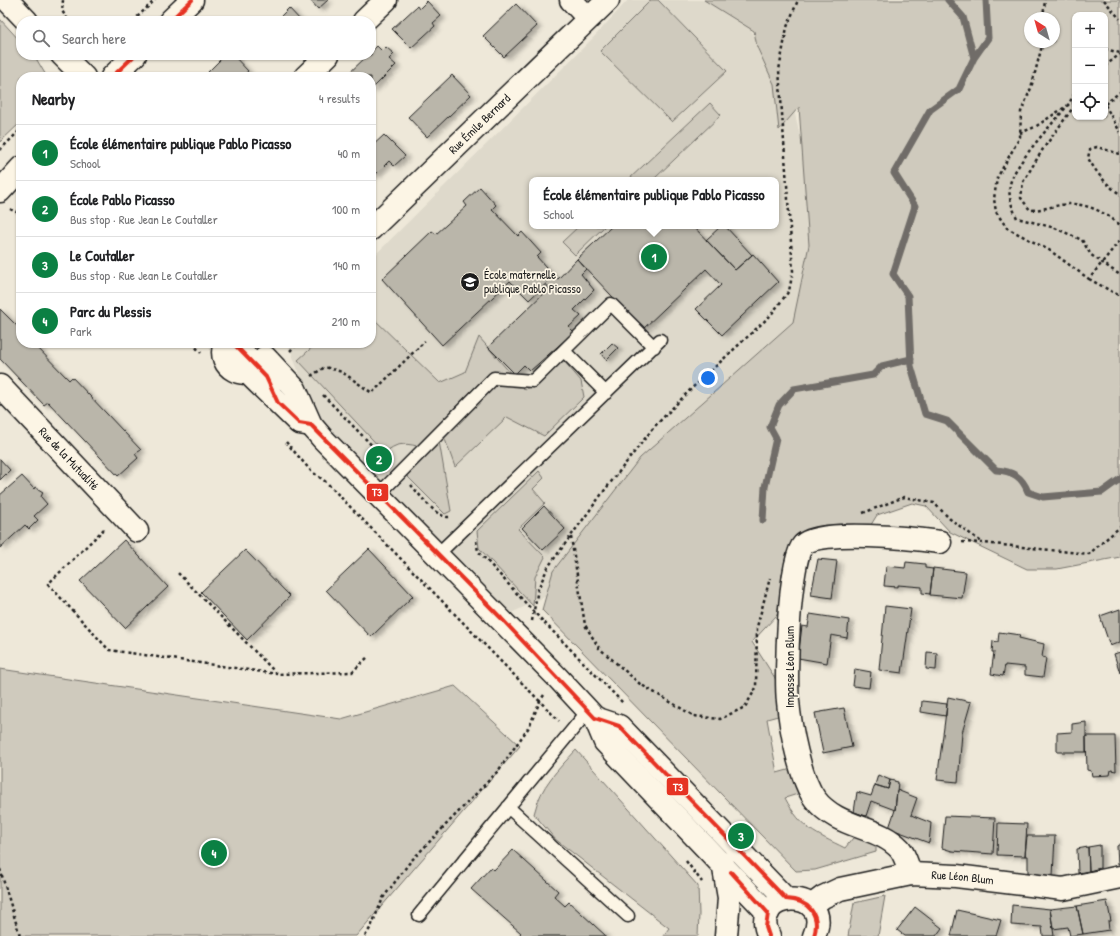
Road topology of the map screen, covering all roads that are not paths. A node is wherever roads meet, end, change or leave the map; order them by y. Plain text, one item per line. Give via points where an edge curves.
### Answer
1 (192, 0) edge
2 (386, 0) edge
3 (571, 0) edge
4 (608, 0) edge
5 (175, 16) edge
6 (369, 16) edge
7 (588, 18) junction
8 (67, 60) edge
9 (130, 60) edge
10 (323, 60) edge
11 (79, 72) edge
12 (117, 72) edge
13 (310, 72) edge
14 (16, 173) edge
15 (0, 191) edge
16 (376, 224) edge
17 (218, 348) edge
18 (564, 351) junction
19 (259, 364) edge
20 (0, 386) edge
21 (606, 392) junction
22 (311, 425) junction
23 (378, 495) junction
24 (137, 531) dead end
25 (940, 542) road end
26 (438, 554) junction
27 (592, 714) junction
28 (508, 807) junction
29 (723, 863) junction
30 (911, 874) junction
31 (1120, 877) edge
32 (786, 899) junction
33 (811, 906) junction
34 (768, 913) junction
35 (419, 915) dead end
36 (628, 916) dead end
37 (766, 935) edge
38 (726, 936) edge
39 (814, 936) edge

1 - 5 street
2 - 6 street
3 - 7 street
4 - 7 street, Rue Émile Bernard
7 - 16 street, Rue Émile Bernard
8 - 11 street
9 - 12 street
10 - 13 street
14 - 15 street
17 - 19 street
18 - 21 lane
18 - 21 lane via 611,304 657,343
18 - 23 lane via 533,381 494,378
19 - 22 street via 295,388
19 - 22 street via 254,378 300,422
20 - 24 street, Rue de la Mutualité
21 - 26 lane
22 - 23 street
23 - 26 street
25 - 30 street, Impasse Léon Blum via 901,536 816,538 803,545 800,551 794,569 790,609 788,700 802,773 816,799 838,819 886,838 901,850
26 - 27 street
27 - 28 lane via 570,732
27 - 29 street via 606,742
27 - 32 street via 619,726
28 - 35 lane
28 - 36 lane
29 - 34 street
29 - 38 street via 729,898
30 - 31 street, Rue Léon Blum via 956,876 1063,889
30 - 33 street, Rue Léon Blum via 840,889
32 - 33 street via 799,900
32 - 34 street via 772,906
33 - 39 street via 817,920
34 - 37 street

